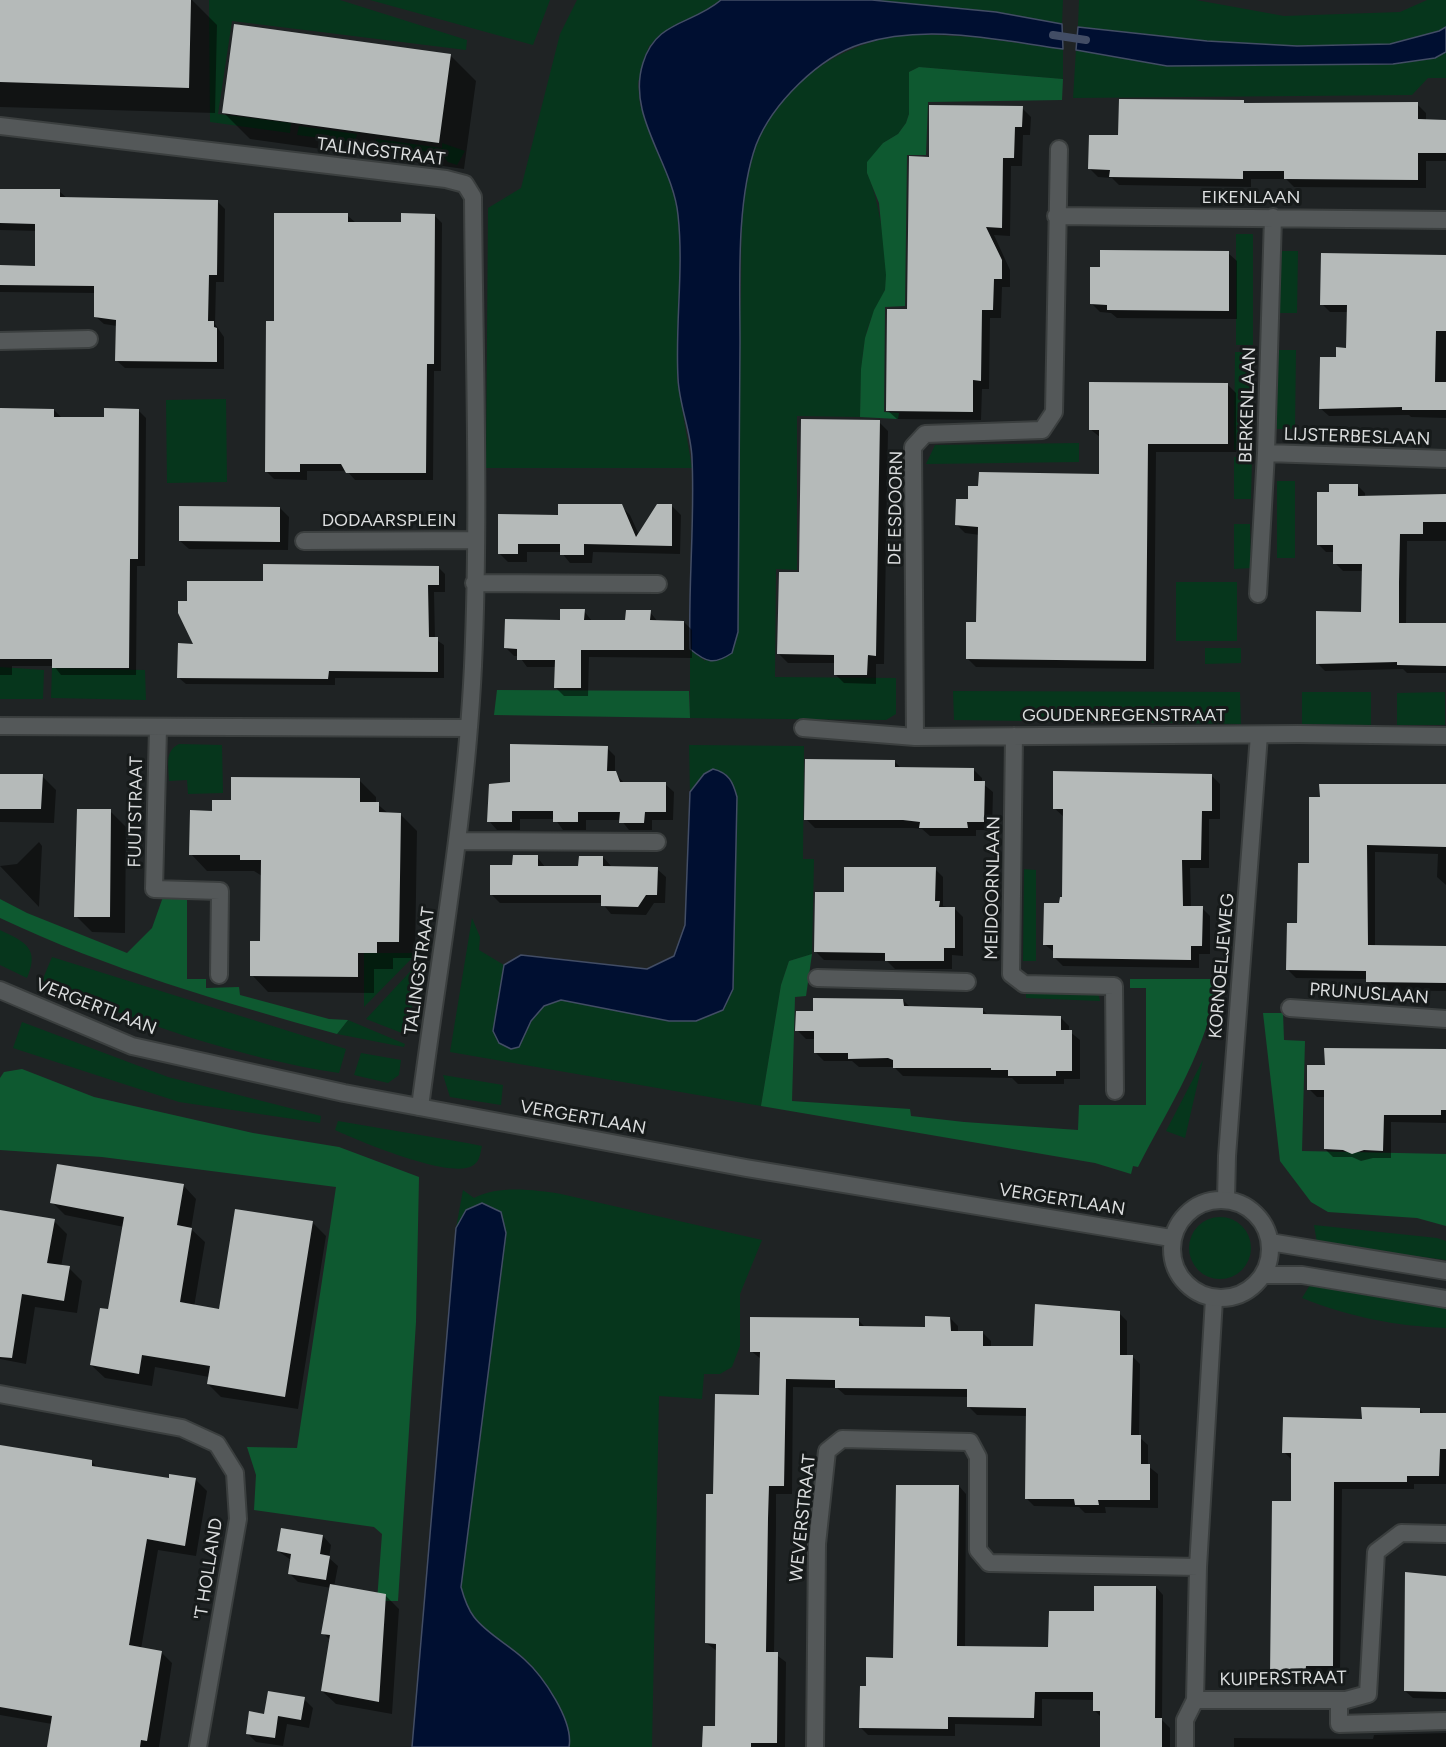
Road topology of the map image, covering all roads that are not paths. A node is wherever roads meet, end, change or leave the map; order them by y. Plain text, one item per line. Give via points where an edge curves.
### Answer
1 (0, 126) edge
2 (1059, 149) dead end
3 (1056, 216) junction
4 (1273, 217) junction
5 (1446, 220) edge
6 (89, 339) dead end
7 (0, 340) edge
8 (1266, 453) junction
9 (1446, 459) edge
10 (474, 540) junction
11 (304, 541) dead end
12 (474, 583) junction
13 (658, 584) dead end
14 (1258, 594) dead end
15 (0, 726) edge
16 (158, 728) junction
17 (468, 728) junction
18 (803, 728) dead end
19 (1259, 735) junction
20 (915, 736) junction
21 (1014, 736) junction
22 (1446, 736) edge
23 (459, 841) junction
24 (657, 842) dead end
25 (219, 975) dead end
26 (817, 978) dead end
27 (967, 982) dead end
28 (0, 990) edge
29 (1290, 1008) dead end
30 (1446, 1019) edge
31 (1115, 1091) dead end
32 (420, 1107) junction
33 (1226, 1200) junction
34 (1171, 1238) junction
35 (1270, 1242) junction
36 (1446, 1271) edge
37 (1263, 1275) junction
38 (1214, 1299) junction
39 (1446, 1299) edge
40 (0, 1394) edge
41 (1446, 1534) edge
42 (1198, 1567) junction
43 (1195, 1700) junction
44 (1339, 1700) junction
45 (1446, 1721) edge
46 (198, 1747) edge
47 (815, 1747) edge
48 (1185, 1747) edge

1 - 10 street, TALINGSTRAAT via 465,184 473,198
2 - 3 street, DE ESDOORN
3 - 4 street, EIKENLAAN
3 - 20 street, DE ESDOORN via 1054,412 1042,430 925,434 913,447
4 - 5 street, EIKENLAAN
4 - 8 street, BERKENLAAN
6 - 7 street
8 - 9 street, LIJSTERBESLAAN
8 - 14 street, BERKENLAAN
10 - 11 street, DODAARSPLEIN
10 - 12 street, TALINGSTRAAT
12 - 13 street
12 - 17 street, TALINGSTRAAT
15 - 16 street
16 - 17 street
16 - 25 street, FUUTSTRAAT via 154,889 220,891
17 - 23 street, TALINGSTRAAT
18 - 20 street, GOUDENREGENSTRAAT
19 - 21 street, GOUDENREGENSTRAAT
19 - 22 street, GOUDENREGENSTRAAT
19 - 33 street, KORNOELJEWEG
20 - 21 street, GOUDENREGENSTRAAT
21 - 31 street, MEIDOORNLAAN via 1011,974 1024,984 1114,986
23 - 24 street
23 - 32 street, TALINGSTRAAT
26 - 27 street
28 - 32 street, VERGERTLAAN via 132,1046
29 - 30 street, PRUNUSLAAN
32 - 34 street, VERGERTLAAN via 746,1168
33 - 34 street via 1207,1201 1189,1210
33 - 35 street via 1255,1214 1264,1224
34 - 38 street via 1174,1267 1185,1284
35 - 36 street
35 - 37 street via 1269,1262
37 - 38 street via 1252,1288 1236,1297
37 - 39 street via 1302,1275
38 - 42 street
40 - 46 street, 'T HOLLAND via 182,1428 217,1444 235,1473 238,1519
41 - 44 street, KUIPERSTRAAT via 1401,1533 1376,1552 1368,1694
42 - 43 street
42 - 47 street, WEVERSTRAAT via 989,1563 978,1550 978,1457 970,1442 842,1439 827,1451 817,1544
43 - 44 street, KUIPERSTRAAT
43 - 48 street via 1185,1720
44 - 45 street via 1339,1724

